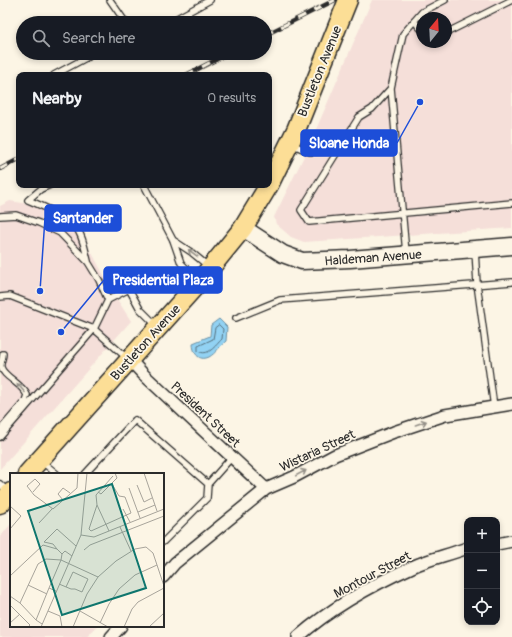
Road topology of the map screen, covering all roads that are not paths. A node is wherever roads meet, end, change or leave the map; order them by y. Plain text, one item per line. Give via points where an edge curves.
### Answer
1 (110, 0) edge
2 (209, 0) edge
3 (348, 0) edge
4 (446, 0) edge
5 (512, 1) edge
6 (121, 16) edge
7 (180, 16) edge
8 (414, 21) junction
9 (416, 23) edge
10 (452, 30) edge
11 (82, 60) edge
12 (60, 72) edge
13 (390, 88) junction
14 (292, 137) junction
15 (325, 151) junction
16 (337, 151) junction
17 (272, 179) edge
18 (43, 188) edge
19 (146, 188) edge
20 (267, 188) edge
21 (512, 203) edge
22 (402, 213) junction
23 (0, 216) edge
24 (243, 228) junction
25 (173, 240) junction
26 (512, 246) edge
27 (475, 250) junction
28 (406, 255) junction
29 (88, 262) junction
30 (211, 268) junction
31 (199, 282) junction
32 (512, 282) edge
33 (477, 284) junction
34 (0, 297) edge
35 (108, 300) junction
36 (236, 318) dead end
37 (158, 327) junction
38 (94, 329) junction
39 (3, 354) dead end
40 (129, 359) junction
41 (512, 404) edge
42 (494, 407) junction
43 (0, 430) edge
44 (0, 437) edge
45 (232, 457) junction
46 (39, 460) junction
47 (28, 473) edge
48 (56, 473) edge
49 (86, 473) edge
50 (208, 484) junction
51 (266, 489) junction
52 (164, 541) edge
53 (512, 542) edge
54 (500, 544) edge
55 (464, 549) edge
56 (164, 576) edge
57 (120, 627) edge
58 (111, 637) edge
59 (298, 637) edge

1 - 6 lane
2 - 7 lane
3 - 14 main road, Bustleton Avenue
4 - 8 lane via 422,12
5 - 10 lane
8 - 9 lane
8 - 13 lane via 403,34
11 - 12 lane
13 - 16 lane via 372,109 359,117
13 - 22 lane
14 - 15 lane via 310,152
14 - 15 lane via 310,137
14 - 17 main road, Bustleton Avenue
15 - 16 lane
16 - 22 lane via 301,210 309,222
18 - 29 lane via 28,200 46,207 75,226
19 - 25 lane
20 - 24 main road, Bustleton Avenue
21 - 22 lane
22 - 28 lane
23 - 29 lane via 16,215 60,233
24 - 28 main road, Haldeman Avenue via 283,254 302,261
24 - 30 main road, Bustleton Avenue
30 -> 25 lane
25 - 31 lane via 181,263
26 - 27 main road, Haldeman Avenue
27 - 28 main road, Haldeman Avenue
27 - 33 lane
29 - 35 lane
30 - 31 main road, Bustleton Avenue
31 - 37 main road, Bustleton Avenue
32 - 33 lane
33 - 36 lane via 280,300
33 - 42 lane
34 - 38 lane via 10,296
35 - 37 lane via 128,289 140,309
35 - 38 lane
37 - 40 main road, Bustleton Avenue
38 - 40 lane
38 - 44 lane
43 -> 39 lane via 25,401 27,395 3,371
40 - 45 street, President Street
40 - 46 main road, Bustleton Avenue
41 - 42 street, Wistaria Street
51 -> 42 street, Wistaria Street via 335,455 394,432 445,415
45 - 50 lane
45 - 51 street, President Street
46 - 47 main road, Bustleton Avenue
46 - 48 lane
49 - 50 lane via 136,420
50 - 52 lane via 207,498
51 - 56 street, Wistaria Street via 175,563
53 - 54 street
55 - 59 street, Montour Street via 413,567 369,589 316,621
57 - 58 street

